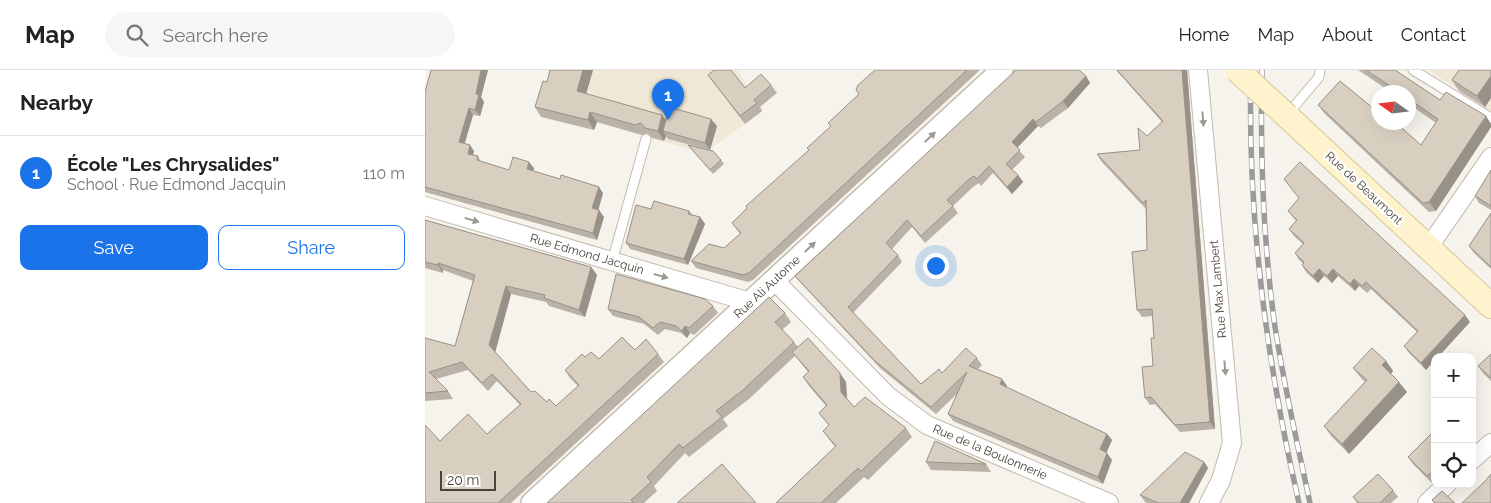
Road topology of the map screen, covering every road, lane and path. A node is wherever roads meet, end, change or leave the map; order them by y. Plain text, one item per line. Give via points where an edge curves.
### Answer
1 (1002, 70) edge
2 (1198, 70) edge
3 (1237, 70) edge
4 (1320, 70) edge
5 (1413, 70) edge
6 (1287, 116) junction
7 (1491, 118) edge
8 (646, 139) edge
9 (1491, 157) edge
10 (425, 206) edge
11 (1428, 248) junction
12 (612, 262) junction
13 (774, 280) junction
14 (750, 302) junction
15 (1491, 306) edge
16 (1491, 443) edge
17 (1476, 456) edge
18 (1443, 488) edge
19 (532, 503) edge
20 (1109, 503) edge
21 (1209, 503) edge
22 (1427, 503) edge

13 -> 1 street, Rue Ali Autome
2 -> 21 street, Rue Max Lambert via 1232,443 1221,480
3 - 6 main road, Rue de Beaumont, bridge
4 - 6 lane via 1319,77
5 - 7 lane
6 - 11 main road, Rue de Beaumont
8 - 12 lane
9 - 11 street
10 -> 12 street, Rue Edmond Jacquin
11 - 15 main road, Rue de Beaumont
12 -> 14 street, Rue Edmond Jacquin
13 - 14 street, Rue Ali Autome
13 - 20 street, Rue de la Boulonnerie via 888,396 927,425
14 - 19 street, Rue Ali Autome
16 - 17 street
18 - 22 street

